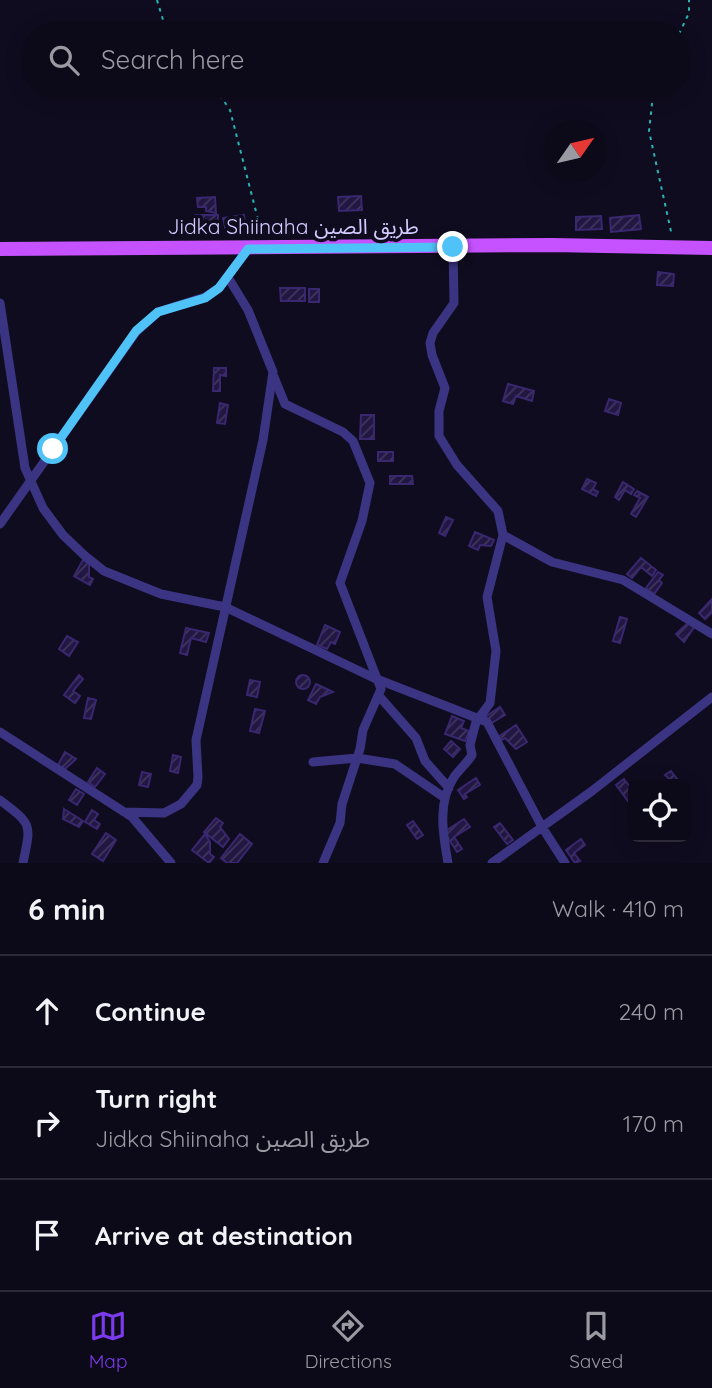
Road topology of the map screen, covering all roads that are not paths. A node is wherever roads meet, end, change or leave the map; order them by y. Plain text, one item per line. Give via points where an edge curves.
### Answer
1 (453, 247) junction
2 (712, 248) edge
3 (0, 249) edge
4 (248, 249) junction
5 (229, 279) junction
6 (0, 303) edge
7 (273, 372) junction
8 (31, 481) junction
9 (0, 524) edge
10 (503, 535) junction
11 (225, 607) junction
12 (712, 634) edge
13 (374, 678) junction
14 (379, 696) junction
15 (712, 697) edge
16 (478, 720) junction
17 (0, 732) edge
18 (357, 758) junction
19 (313, 762) dead end
20 (449, 788) junction
21 (445, 798) junction
22 (0, 800) edge
23 (124, 812) junction
24 (542, 827) junction
25 (23, 863) edge
26 (171, 863) edge
27 (323, 863) edge
28 (448, 863) edge
29 (492, 863) edge
30 (565, 863) edge

1 - 2 main road, Jidka Shiinaha طريق الصين
1 - 4 main road, Jidka Shiinaha طريق الصين
1 - 10 street via 454,303 430,343 445,388 439,436 457,465 498,511
3 - 4 main road, Jidka Shiinaha طريق الصين
4 - 5 street
5 - 7 street via 248,310
5 - 8 street via 205,298 158,312 136,331
6 - 8 street via 21,450
7 - 11 street via 263,440
7 - 13 street via 285,404 343,432 361,455 370,483 340,583
8 - 9 street
8 - 11 street via 63,535 104,571 161,594
10 - 12 street via 552,562 623,580
10 - 16 street via 487,597 496,651 490,703
11 - 13 street
11 - 23 street via 196,740 197,785 170,812
13 - 14 street
13 - 16 street
14 - 18 street via 363,730
14 - 20 street via 416,738 425,761
15 - 24 street
16 - 20 street via 470,745 472,755
16 - 24 street via 493,730
17 - 23 street
18 - 19 street
18 - 21 street via 395,764
18 - 27 street via 340,823
20 - 21 street
21 - 28 street via 442,833
22 - 25 street via 29,828 30,843
23 - 26 street
24 - 29 street
24 - 30 street

